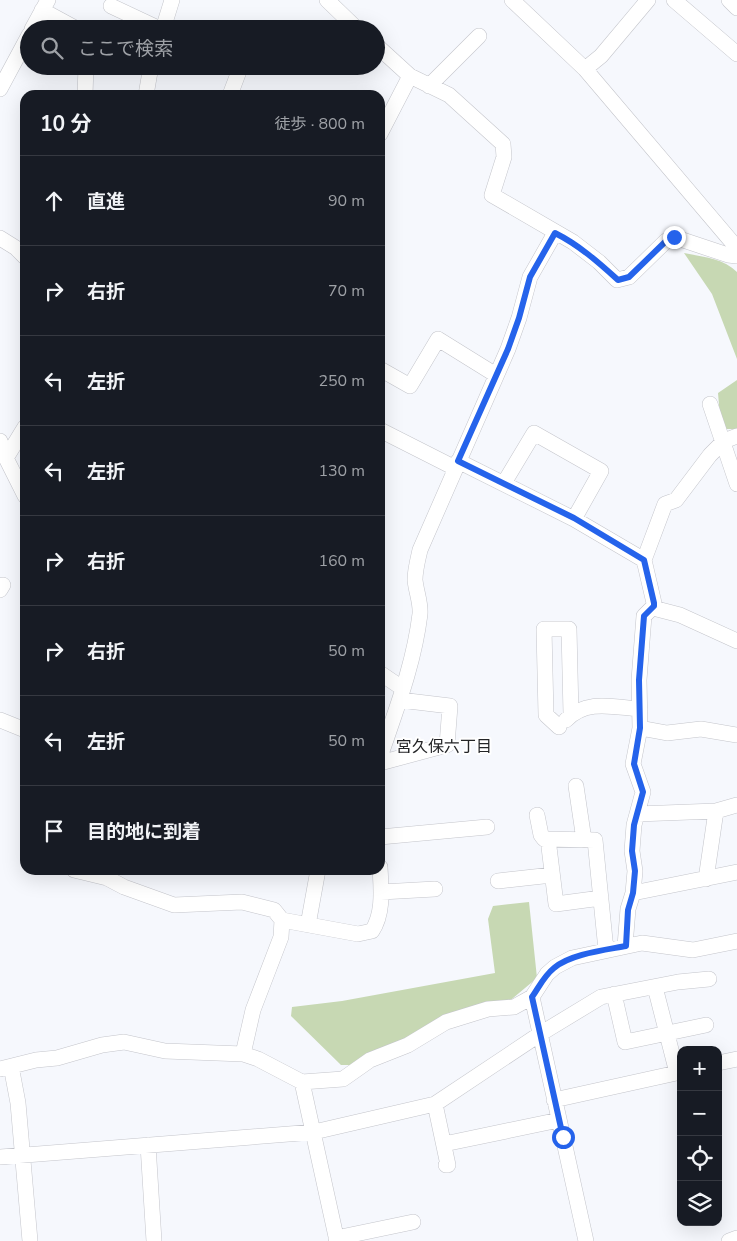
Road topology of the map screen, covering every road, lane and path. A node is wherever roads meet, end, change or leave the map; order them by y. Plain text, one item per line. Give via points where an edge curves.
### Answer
1 (172, 0) edge
2 (327, 0) edge
3 (512, 0) edge
4 (648, 0) edge
5 (674, 0) edge
6 (729, 0) edge
7 (45, 5) edge
8 (111, 6) dead end
9 (737, 8) edge
10 (37, 20) edge
11 (65, 20) edge
12 (141, 20) edge
13 (164, 20) edge
14 (348, 20) edge
15 (479, 36) dead end
16 (20, 51) edge
17 (385, 54) edge
18 (737, 54) edge
19 (585, 69) junction
20 (86, 75) edge
21 (149, 75) edge
22 (238, 75) edge
23 (410, 76) junction
24 (429, 86) junction
25 (0, 89) edge
26 (85, 90) edge
27 (147, 90) edge
28 (232, 90) edge
29 (385, 124) edge
30 (555, 233) junction
31 (0, 238) edge
32 (737, 248) edge
33 (20, 252) edge
34 (737, 256) edge
35 (385, 373) edge
36 (496, 375) junction
37 (710, 404) dead end
38 (385, 432) edge
39 (20, 435) edge
40 (737, 436) edge
41 (0, 440) edge
42 (723, 443) junction
43 (6, 458) junction
44 (456, 465) junction
45 (504, 483) junction
46 (737, 484) edge
47 (20, 486) edge
48 (574, 518) junction
49 (644, 560) junction
50 (652, 608) junction
51 (737, 641) edge
52 (385, 679) edge
53 (401, 694) junction
54 (640, 709) junction
55 (571, 714) junction
56 (0, 720) edge
57 (20, 728) edge
58 (640, 728) junction
59 (737, 735) edge
60 (385, 742) edge
61 (385, 762) edge
62 (576, 786) dead end
63 (737, 805) edge
64 (716, 811) junction
65 (637, 814) junction
66 (537, 816) dead end
67 (487, 827) dead end
68 (385, 837) edge
69 (548, 839) junction
70 (584, 840) junction
71 (737, 872) edge
72 (552, 874) junction
73 (95, 875) edge
74 (317, 875) edge
75 (380, 875) edge
76 (706, 879) junction
77 (498, 881) dead end
78 (435, 889) dead end
79 (381, 892) junction
80 (633, 893) junction
81 (601, 898) junction
82 (282, 920) junction
83 (308, 925) junction
84 (737, 941) edge
85 (626, 946) junction
86 (606, 950) junction
87 (709, 979) dead end
88 (655, 987) junction
89 (614, 994) junction
90 (532, 997) junction
91 (706, 1025) dead end
92 (667, 1032) junction
93 (540, 1034) junction
94 (243, 1054) junction
95 (737, 1059) edge
96 (722, 1062) edge
97 (677, 1065) edge
98 (6, 1068) edge
99 (677, 1072) edge
100 (302, 1082) junction
101 (554, 1100) junction
102 (435, 1104) junction
103 (559, 1120) junction
104 (314, 1132) junction
105 (444, 1144) junction
106 (148, 1145) junction
107 (23, 1155) junction
108 (0, 1157) edge
109 (446, 1165) dead end
110 (413, 1222) dead end
111 (737, 1238) edge
112 (336, 1240) edge
113 (30, 1241) edge
114 (154, 1241) edge
115 (586, 1241) edge
116 (729, 1241) edge

1 - 13 street
2 - 14 street
3 - 19 street
4 - 19 street via 601,56
5 - 18 street
6 - 9 street
7 - 10 street
7 - 11 street
8 - 12 street
15 - 24 street
16 - 25 street
17 - 23 street
19 - 32 street
20 - 26 street
21 - 27 street
22 - 28 street
23 - 24 street
23 - 29 street
24 - 30 street via 449,95 503,144 504,157 492,195
30 - 34 street via 574,242 618,280 629,277 674,237
30 - 36 street via 530,277 519,318
31 - 33 street
35 - 36 street via 410,386 438,340
36 - 44 street
37 - 42 street
38 - 44 street
39 - 43 street
40 - 42 street
41 - 43 street
42 - 46 street
42 - 49 street via 676,500 665,504
43 - 47 street
44 - 45 street
44 - 53 street via 420,550 415,578 420,612 409,675
45 - 48 street
45 - 48 street via 534,433 601,472
48 - 49 street
49 - 50 street via 654,603
50 - 51 street via 680,615
50 - 54 street via 644,616
52 - 53 street
53 - 60 street
53 - 61 street via 450,706 447,745
54 - 55 street via 598,705
54 - 58 street
55 - 55 street via 557,729 546,715 544,628 569,629
56 - 57 street
58 - 59 street via 667,733 701,729
58 - 65 street via 634,764 643,792
62 - 70 street
63 - 64 street
64 - 65 street
64 - 76 street
65 - 80 street via 632,851 635,871
66 - 69 street via 540,835
67 - 68 street
69 - 70 street
69 - 72 street
70 - 81 street via 595,840
71 - 76 street
72 - 77 street
72 - 81 street via 556,904
73 - 82 street via 174,905 242,902 274,910
74 - 83 street
75 - 79 street
76 - 80 street
78 - 79 street
79 - 83 street via 377,924 372,932 358,934
80 - 85 street via 628,910
81 - 86 street
82 - 83 street
82 - 94 street via 281,937 254,1010
84 - 85 street via 693,950 642,943
85 - 86 street
86 - 90 street via 572,958 555,967
87 - 88 street
88 - 89 street
88 - 92 street
89 - 92 street via 625,1042
89 - 93 street via 601,997
90 - 93 street
90 - 100 street via 514,1007 488,1009 446,1022 408,1045 370,1060 343,1079
91 - 92 street
92 - 97 street
93 - 101 street
93 - 102 street
94 - 98 street via 166,1052 124,1042
94 - 100 street
95 - 96 street
98 - 107 street via 18,1103
99 - 101 street
100 - 104 street
101 - 103 street
102 - 104 street
102 - 105 street
103 - 105 street
103 - 115 street
104 - 106 street
104 - 112 street
105 - 109 street
106 - 107 street
106 - 114 street
107 - 108 street
107 - 113 street
110 - 112 street
111 - 116 street

